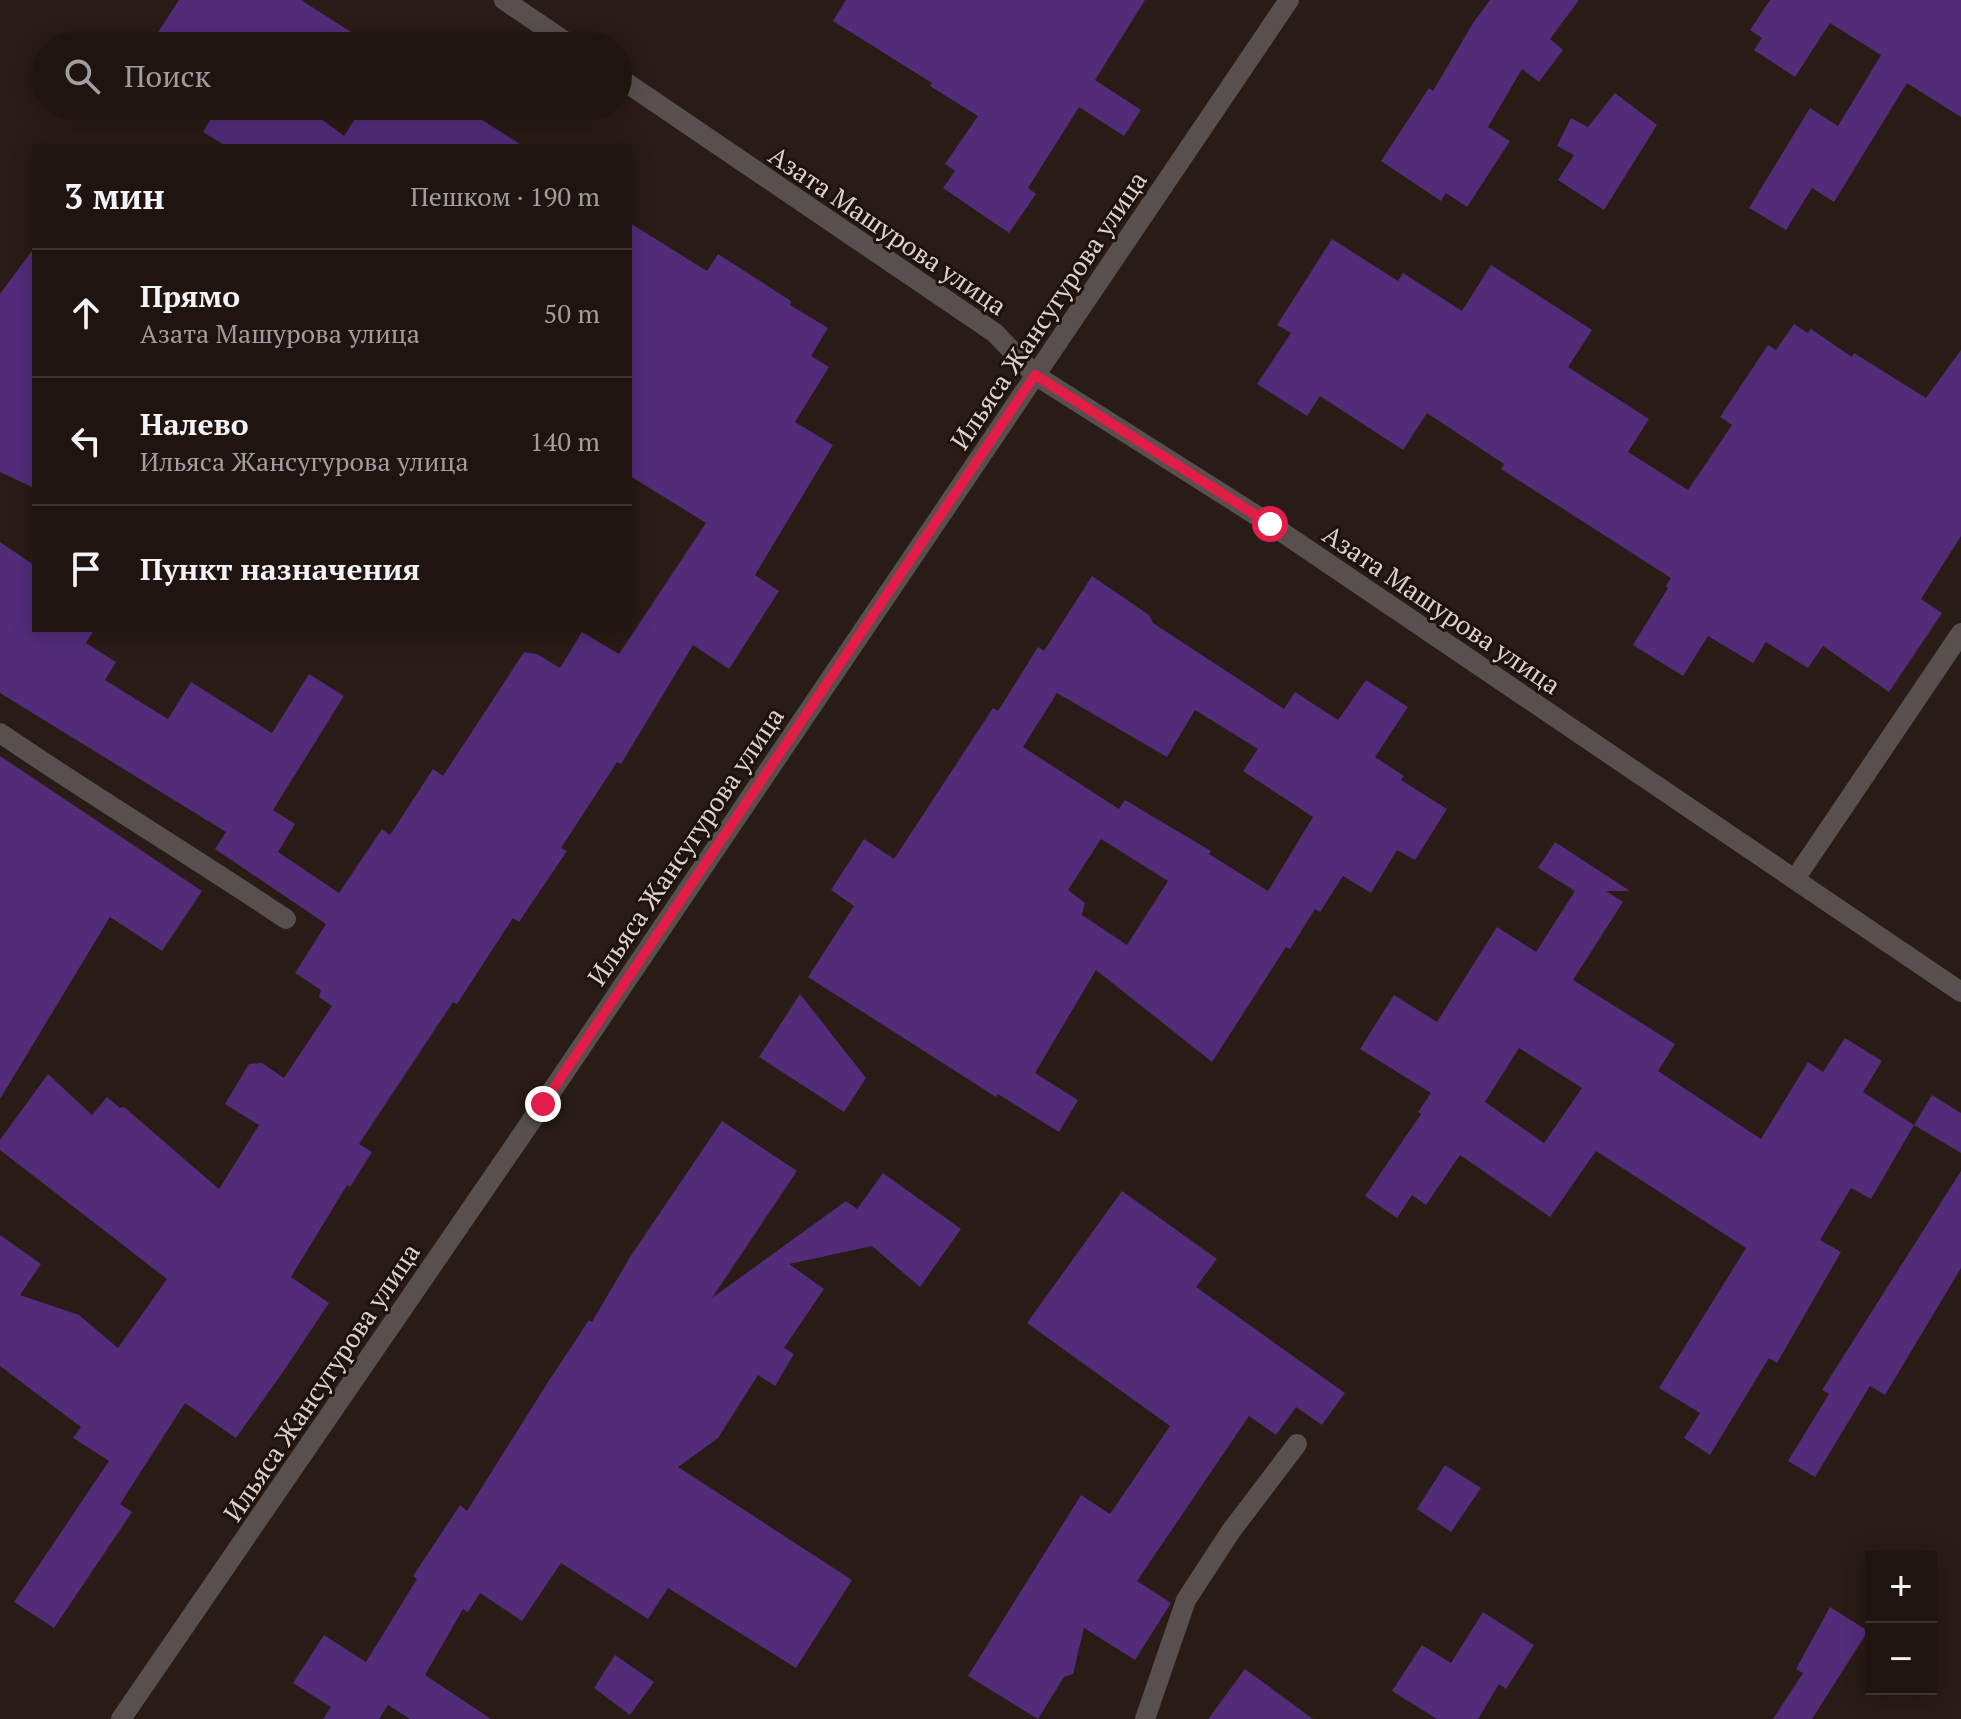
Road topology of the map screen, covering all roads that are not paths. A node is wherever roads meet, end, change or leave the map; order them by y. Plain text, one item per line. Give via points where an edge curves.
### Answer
1 (504, 0) edge
2 (1289, 0) edge
3 (551, 32) edge
4 (632, 87) edge
5 (1035, 375) junction
6 (1961, 633) edge
7 (0, 733) edge
8 (1795, 879) junction
9 (286, 919) dead end
10 (1961, 992) edge
11 (1297, 1444) dead end
12 (121, 1719) edge
13 (1145, 1719) edge

1 - 3 street
2 - 5 street, Ильяса Жансугурова улица
4 - 5 street, Азата Машурова улица via 995,333
5 - 8 street, Азата Машурова улица via 1270,524
5 - 12 street, Ильяса Жансугурова улица
6 - 8 street
7 - 9 street
8 - 10 street, Азата Машурова улица
11 - 13 street via 1186,1600

